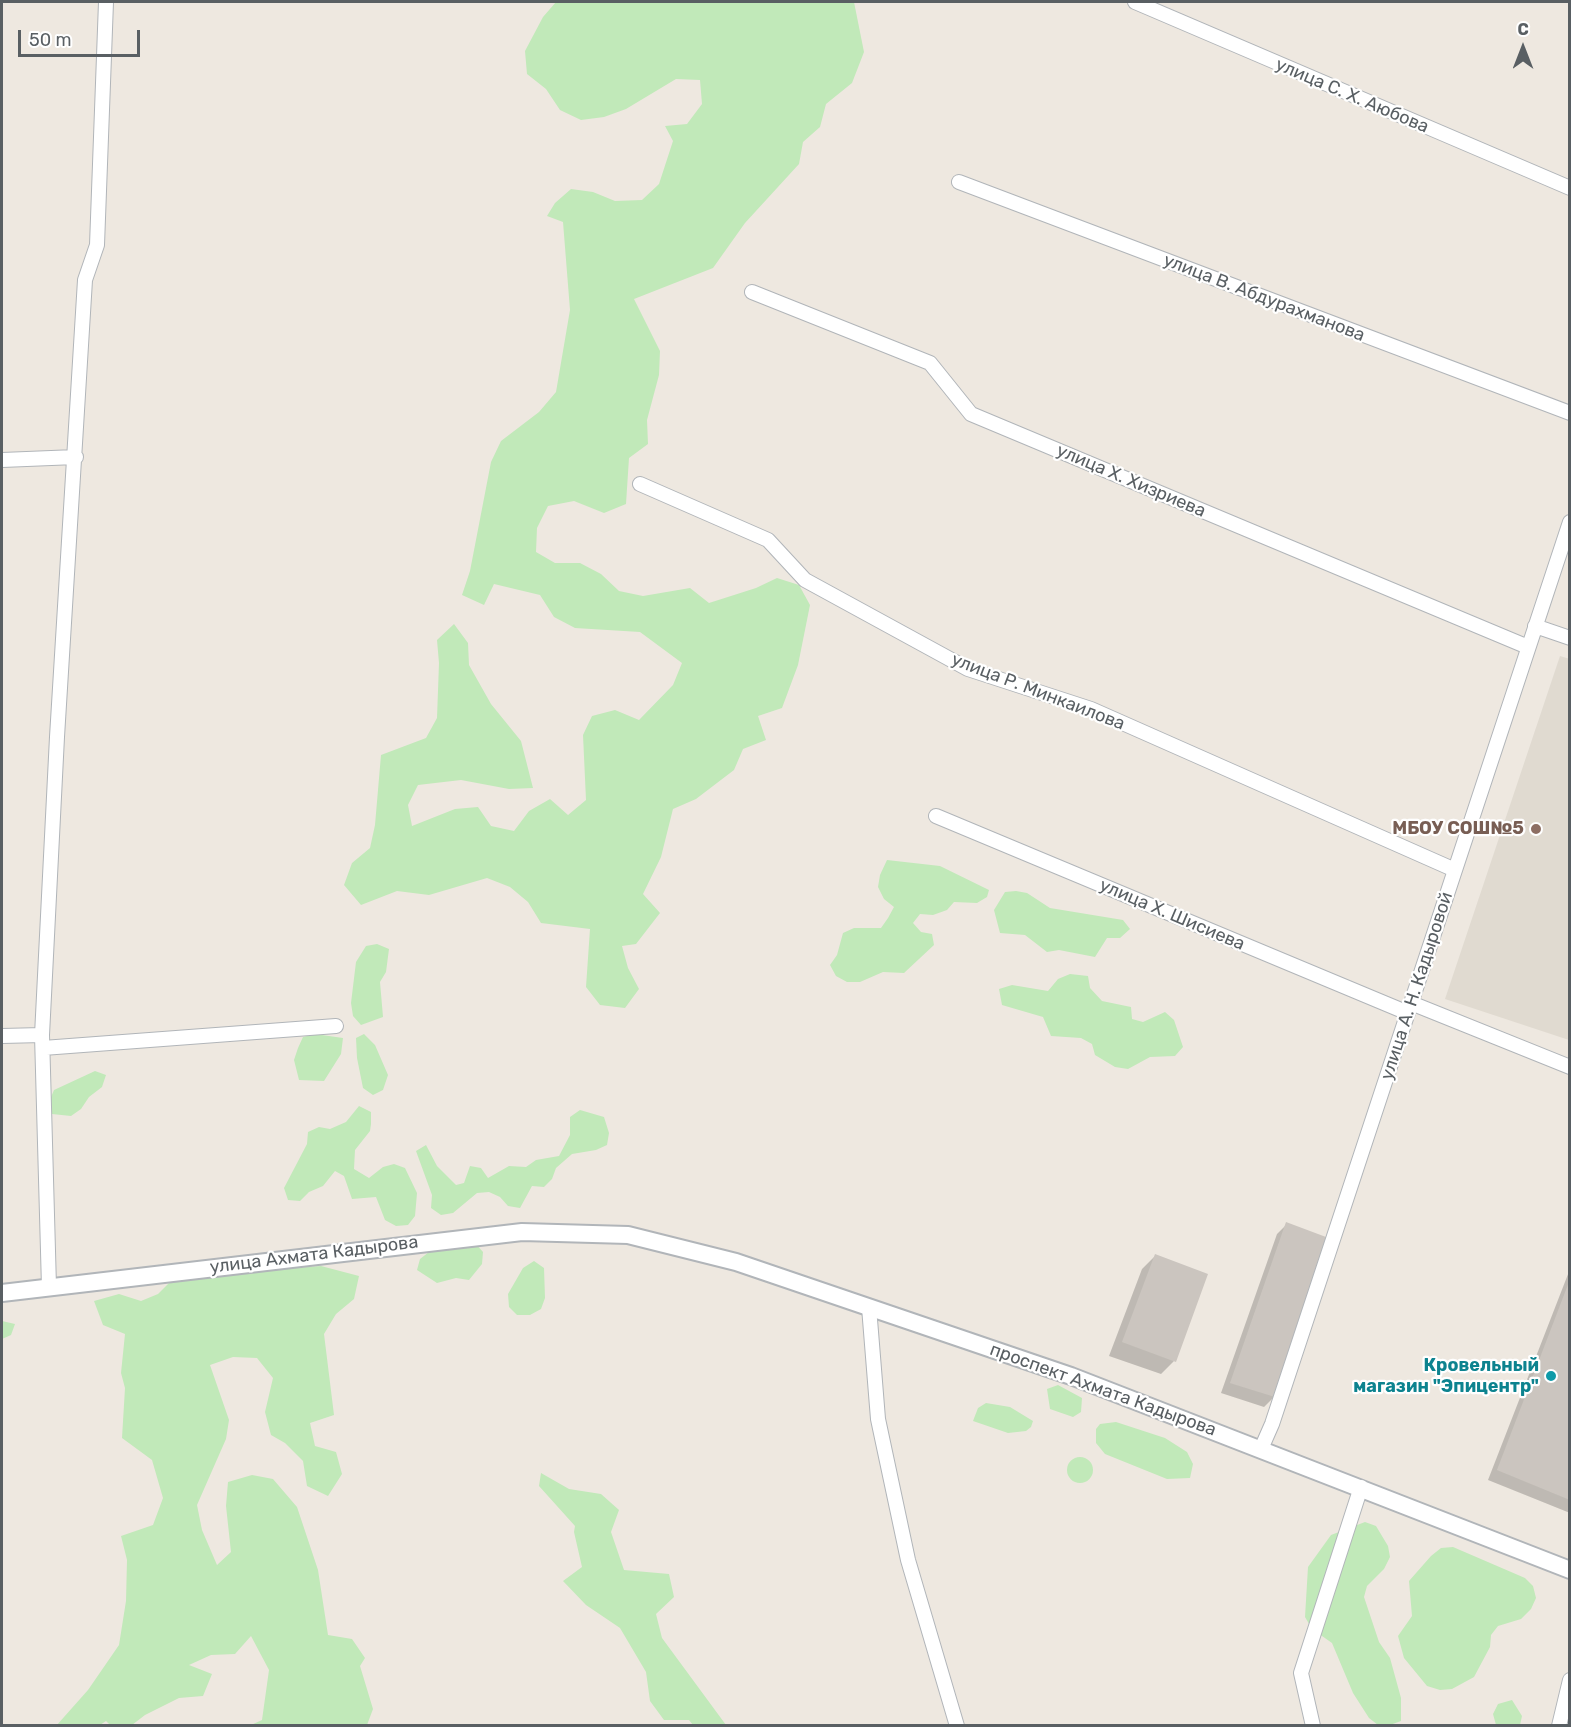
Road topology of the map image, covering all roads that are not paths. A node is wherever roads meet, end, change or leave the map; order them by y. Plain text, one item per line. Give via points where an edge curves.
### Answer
1 (106, 2) edge
2 (1135, 2) edge
3 (959, 182) dead end
4 (1569, 188) edge
5 (752, 292) dead end
6 (1569, 413) edge
7 (76, 457) junction
8 (2, 460) edge
9 (640, 483) dead end
10 (1569, 522) edge
11 (1535, 626) junction
12 (1569, 638) edge
13 (1528, 647) junction
14 (936, 816) dead end
15 (1455, 870) junction
16 (1409, 1008) junction
17 (336, 1026) dead end
18 (2, 1036) edge
19 (43, 1042) junction
20 (1569, 1067) edge
21 (628, 1235) joint
22 (49, 1287) junction
23 (2, 1293) edge
24 (869, 1307) junction
25 (1262, 1449) junction
26 (1361, 1487) junction
27 (1569, 1570) edge
28 (1569, 1680) edge
29 (957, 1725) edge
30 (1313, 1725) edge
31 (1559, 1725) edge

1 - 7 street via 97,245 85,280
2 - 4 street, улица С. Х. Аюбова
3 - 6 street, улица В. Абдурахманова
5 - 13 street, улица Х. Хизриева via 930,363 971,414
7 - 8 street
7 - 19 street via 57,737
9 - 15 street, улица Р. Минкаилова via 768,540 806,580 968,669 1090,709
10 - 11 street, улица А. Н. Кадыровой
11 - 12 street
11 - 13 street, улица А. Н. Кадыровой
13 - 15 street, улица А. Н. Кадыровой
14 - 16 street, улица Х. Шисиева
15 - 16 street, улица А. Н. Кадыровой
16 - 20 street, улица Х. Шисиева
16 - 25 street, улица А. Н. Кадыровой
17 - 19 street
18 - 19 street
19 - 22 street
21 - 22 street, улица Ахмата Кадырова via 522,1232
21 - 24 street, проспект Ахмата Кадырова via 736,1262
22 - 23 street, улица Ахмата Кадырова
24 - 25 street, проспект Ахмата Кадырова via 1071,1376
24 - 29 street via 878,1419 908,1560
25 - 26 street, проспект Ахмата Кадырова
26 - 27 street, проспект Ахмата Кадырова
26 - 30 street via 1301,1673
28 - 31 street

